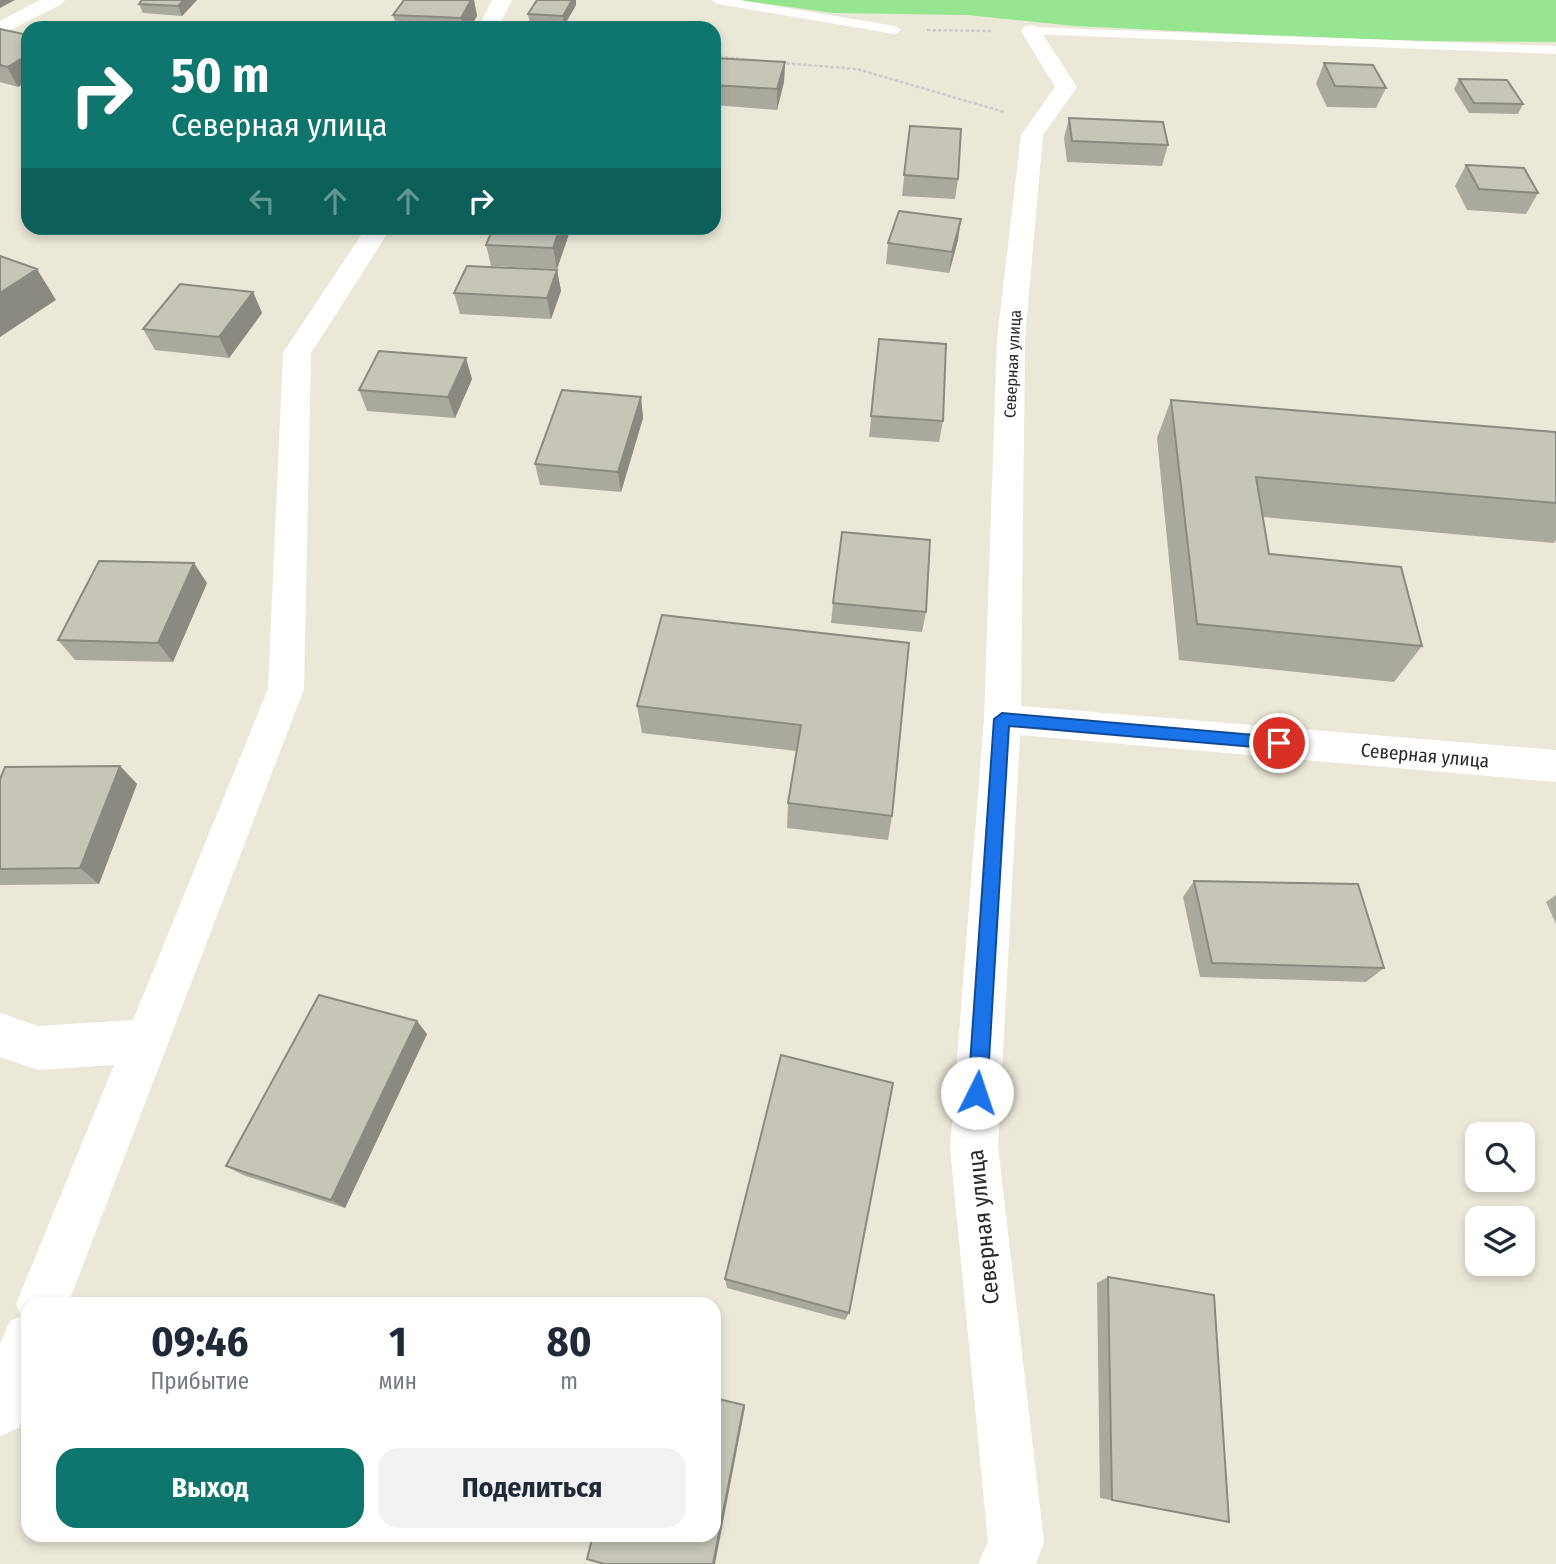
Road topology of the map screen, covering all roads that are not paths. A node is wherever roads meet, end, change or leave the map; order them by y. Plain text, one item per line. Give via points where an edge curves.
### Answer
1 (55, 0) edge
2 (502, 0) edge
3 (718, 0) edge
4 (492, 21) edge
5 (0, 29) edge
6 (895, 30) road end
7 (1031, 31) joint
8 (1556, 50) edge
9 (373, 235) edge
10 (1002, 719) junction
11 (1556, 766) edge
12 (0, 1035) edge
13 (146, 1041) junction
14 (45, 1297) edge
15 (21, 1356) edge
16 (0, 1409) edge
17 (1007, 1564) edge

1 - 5 street
2 - 4 street
3 - 6 lane
7 - 8 lane
7 - 10 street, Северная улица via 1066,87 1032,135 1011,339
9 - 13 street via 297,352 286,689
10 - 11 street, Северная улица
10 - 17 street, Северная улица via 974,1147 1016,1542
12 - 13 street via 38,1048
13 - 14 street
15 - 16 street

